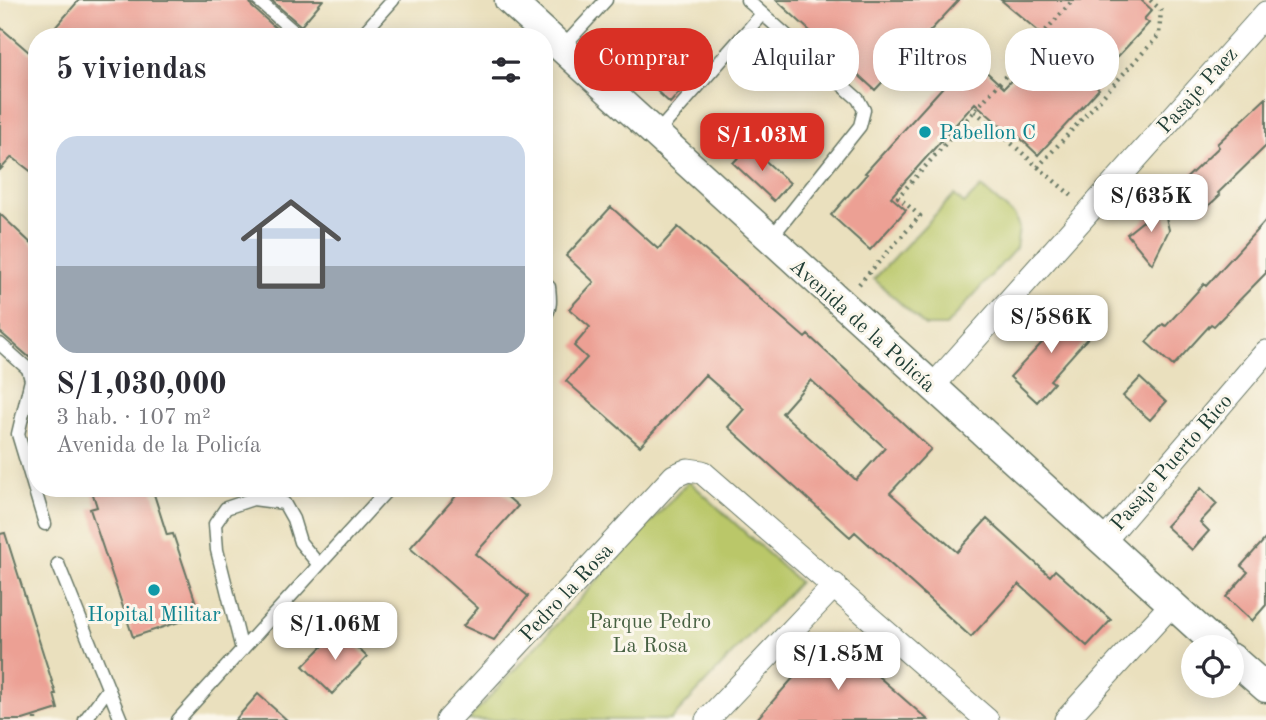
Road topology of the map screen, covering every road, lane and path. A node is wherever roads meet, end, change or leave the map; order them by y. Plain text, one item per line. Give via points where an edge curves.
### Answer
1 (258, 0) edge
2 (393, 0) edge
3 (509, 0) edge
4 (606, 0) edge
5 (747, 0) edge
6 (1073, 0) edge
7 (1150, 0) edge
8 (1266, 13) edge
9 (762, 14) junction
10 (290, 28) edge
11 (368, 28) edge
12 (539, 28) edge
13 (553, 41) edge
14 (562, 49) junction
15 (975, 111) junction
16 (656, 135) junction
17 (1038, 167) junction
18 (1089, 211) junction
19 (770, 239) junction
20 (840, 304) junction
21 (0, 344) edge
22 (1266, 352) edge
23 (28, 369) edge
24 (932, 387) junction
25 (28, 393) edge
26 (28, 468) edge
27 (37, 497) edge
28 (381, 497) edge
29 (45, 524) dead end
30 (1104, 541) junction
31 (58, 564) dead end
32 (319, 565) junction
33 (835, 585) junction
34 (1171, 605) junction
35 (1205, 635) edge
36 (242, 650) junction
37 (1244, 667) edge
38 (1264, 682) edge
39 (108, 689) junction
40 (85, 720) edge
41 (121, 720) edge
42 (178, 720) edge
43 (448, 720) edge
44 (707, 720) edge
45 (987, 720) edge
46 (1066, 720) edge

1 - 10 lane
2 - 11 lane
3 - 12 street, Avenida de la Policía
4 - 14 lane
5 - 9 lane
6 - 15 path
7 - 17 path via 1161,10 1159,36
8 - 18 street, Pasaje Paez
9 - 16 lane
9 - 19 lane via 858,99 864,110 860,126
13 - 14 street, Avenida de la Policía
14 - 16 street, Avenida de la Policía
15 - 17 path
15 - 20 path via 898,197 920,216
16 - 19 street, Avenida de la Policía
17 - 18 path
18 - 24 street, Pasaje Paez
19 - 20 street, Avenida de la Policía
20 - 24 street, Avenida de la Policía
21 - 23 lane
22 - 30 street, Pasaje Puerto Rico
24 - 30 street, Avenida de la Policía
25 - 26 lane via 18,435
27 - 29 lane
28 - 32 lane
30 - 34 street, Avenida de la Policía
31 - 39 lane
32 - 36 lane
32 - 36 lane via 300,542 284,503 253,499 226,508 215,524 217,550
33 - 43 street, Pedro la Rosa via 702,472 688,470 674,476
33 - 44 street
33 - 45 street
34 - 35 street, Avenida de la Policía
34 - 46 street
36 - 42 lane
37 - 38 street
39 - 40 lane
39 - 41 lane

